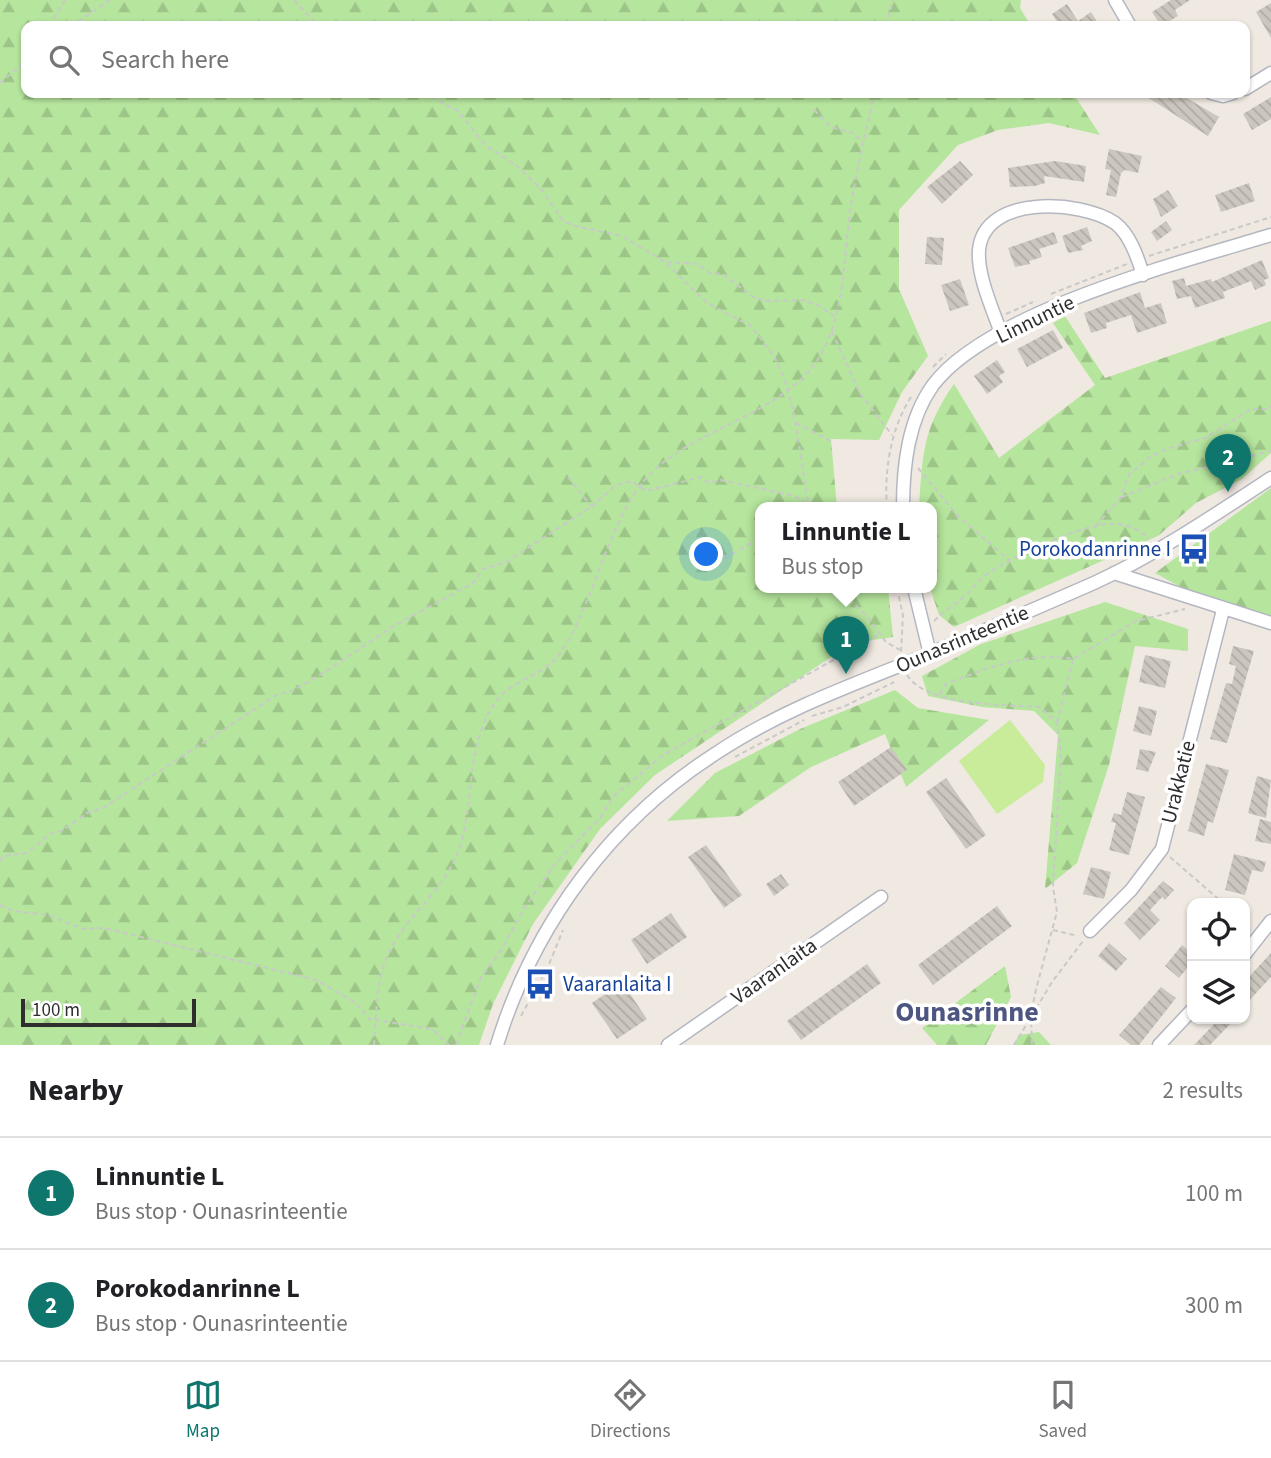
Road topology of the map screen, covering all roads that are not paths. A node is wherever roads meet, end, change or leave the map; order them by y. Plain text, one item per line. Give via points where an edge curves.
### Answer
1 (1115, 0) edge
2 (1127, 21) edge
3 (1271, 73) edge
4 (1250, 86) edge
5 (1271, 235) edge
6 (1143, 275) junction
7 (1001, 333) junction
8 (1271, 478) edge
9 (903, 502) edge
10 (1114, 573) junction
11 (915, 593) edge
12 (1223, 610) junction
13 (1271, 623) edge
14 (930, 654) junction
15 (881, 897) dead end
16 (1271, 921) edge
17 (1088, 934) road end
18 (1250, 948) edge
19 (1187, 1015) edge
20 (497, 1045) edge
21 (668, 1045) edge
22 (1159, 1045) edge

1 - 2 street
3 - 4 street
5 - 6 street, Linnuntie
6 - 7 street, Linnuntie via 1057,305
6 - 7 street via 1117,225 1096,213 1049,207 1004,213 991,222 979,251
7 - 9 street, Linnuntie via 960,358 933,386 915,418
8 - 10 street, Ounasrinteentie via 1160,550
10 - 12 street
10 - 14 street, Ounasrinteentie
11 - 14 street
12 - 13 street
12 - 17 street, Urakkatie via 1161,849 1132,890
14 - 20 street, Ounasrinteentie via 820,697 766,724 718,751 659,795 606,847 568,895 522,976
15 - 21 street, Vaaranlaita
16 - 18 street
19 - 22 street

